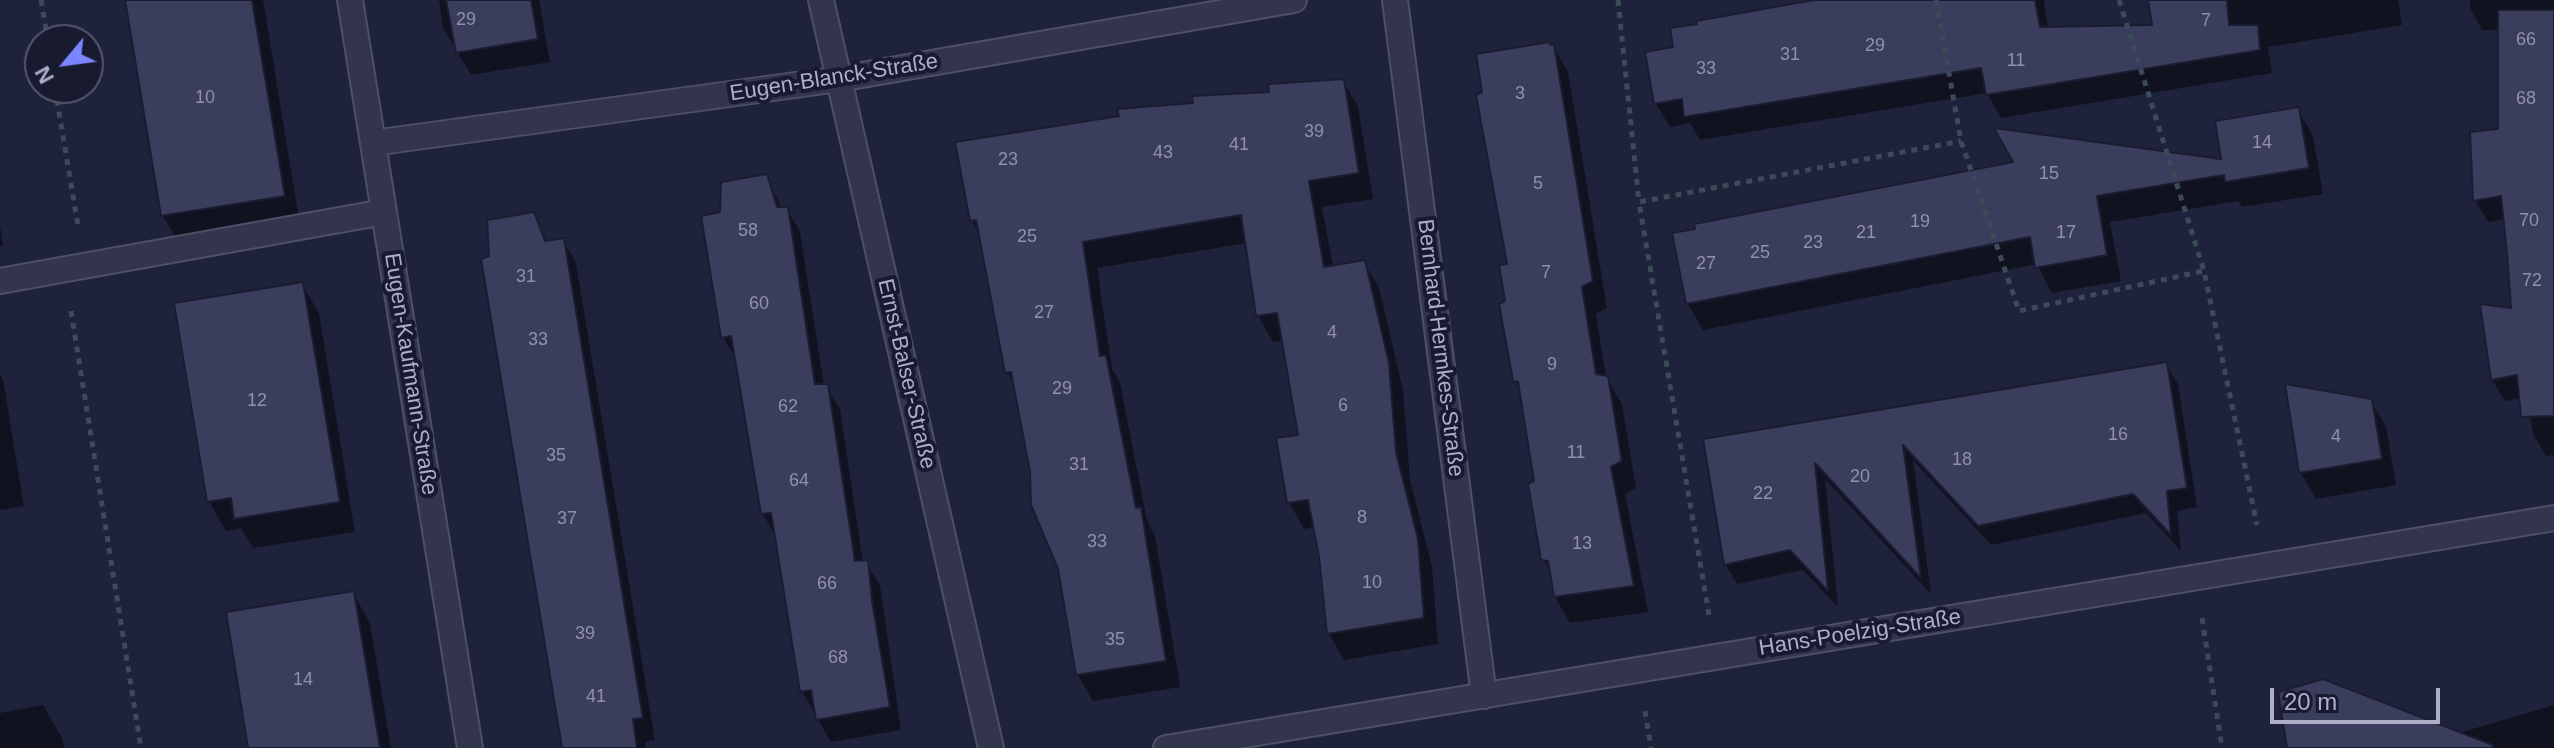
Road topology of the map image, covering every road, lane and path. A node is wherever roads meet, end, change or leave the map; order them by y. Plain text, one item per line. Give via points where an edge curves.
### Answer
1 (41, 0) edge
2 (350, 0) edge
3 (821, 0) edge
4 (1294, 0) edge
5 (1395, 0) edge
6 (1618, 0) edge
7 (1936, 0) edge
8 (2119, 0) edge
9 (45, 24) edge
10 (839, 79) junction
11 (57, 104) edge
12 (1961, 141) junction
13 (373, 143) junction
14 (1639, 202) junction
15 (384, 212) junction
16 (74, 268) junction
17 (2204, 271) junction
18 (0, 281) edge
19 (2554, 518) edge
20 (2265, 566) junction
21 (2195, 578) junction
22 (1716, 657) junction
23 (1484, 696) junction
24 (141, 748) edge
25 (470, 748) edge
26 (991, 748) edge
27 (1166, 748) edge
28 (2222, 748) edge

1 - 9 path
2 - 13 street, Eugen-Kaufmann-Straße
3 - 10 street, Ernst-Balser-Straße
4 - 10 street, Eugen-Blanck-Straße
5 - 23 street, Bernhard-Hermkes-Straße
6 - 14 path
7 - 12 path
8 - 17 path
10 - 13 street, Eugen-Blanck-Straße
10 - 26 street, Ernst-Balser-Straße
11 - 16 path
12 - 14 path
12 - 17 path via 2019,311
13 - 15 street, Eugen-Kaufmann-Straße
14 - 22 path
15 - 16 street
15 - 25 street, Eugen-Kaufmann-Straße
16 - 18 street
16 - 24 path
17 - 20 path
19 - 20 street, Hans-Poelzig-Straße
20 - 21 street, Hans-Poelzig-Straße
21 - 22 street, Hans-Poelzig-Straße
21 - 28 path
22 - 23 street, Hans-Poelzig-Straße
23 - 27 street, Hans-Poelzig-Straße

